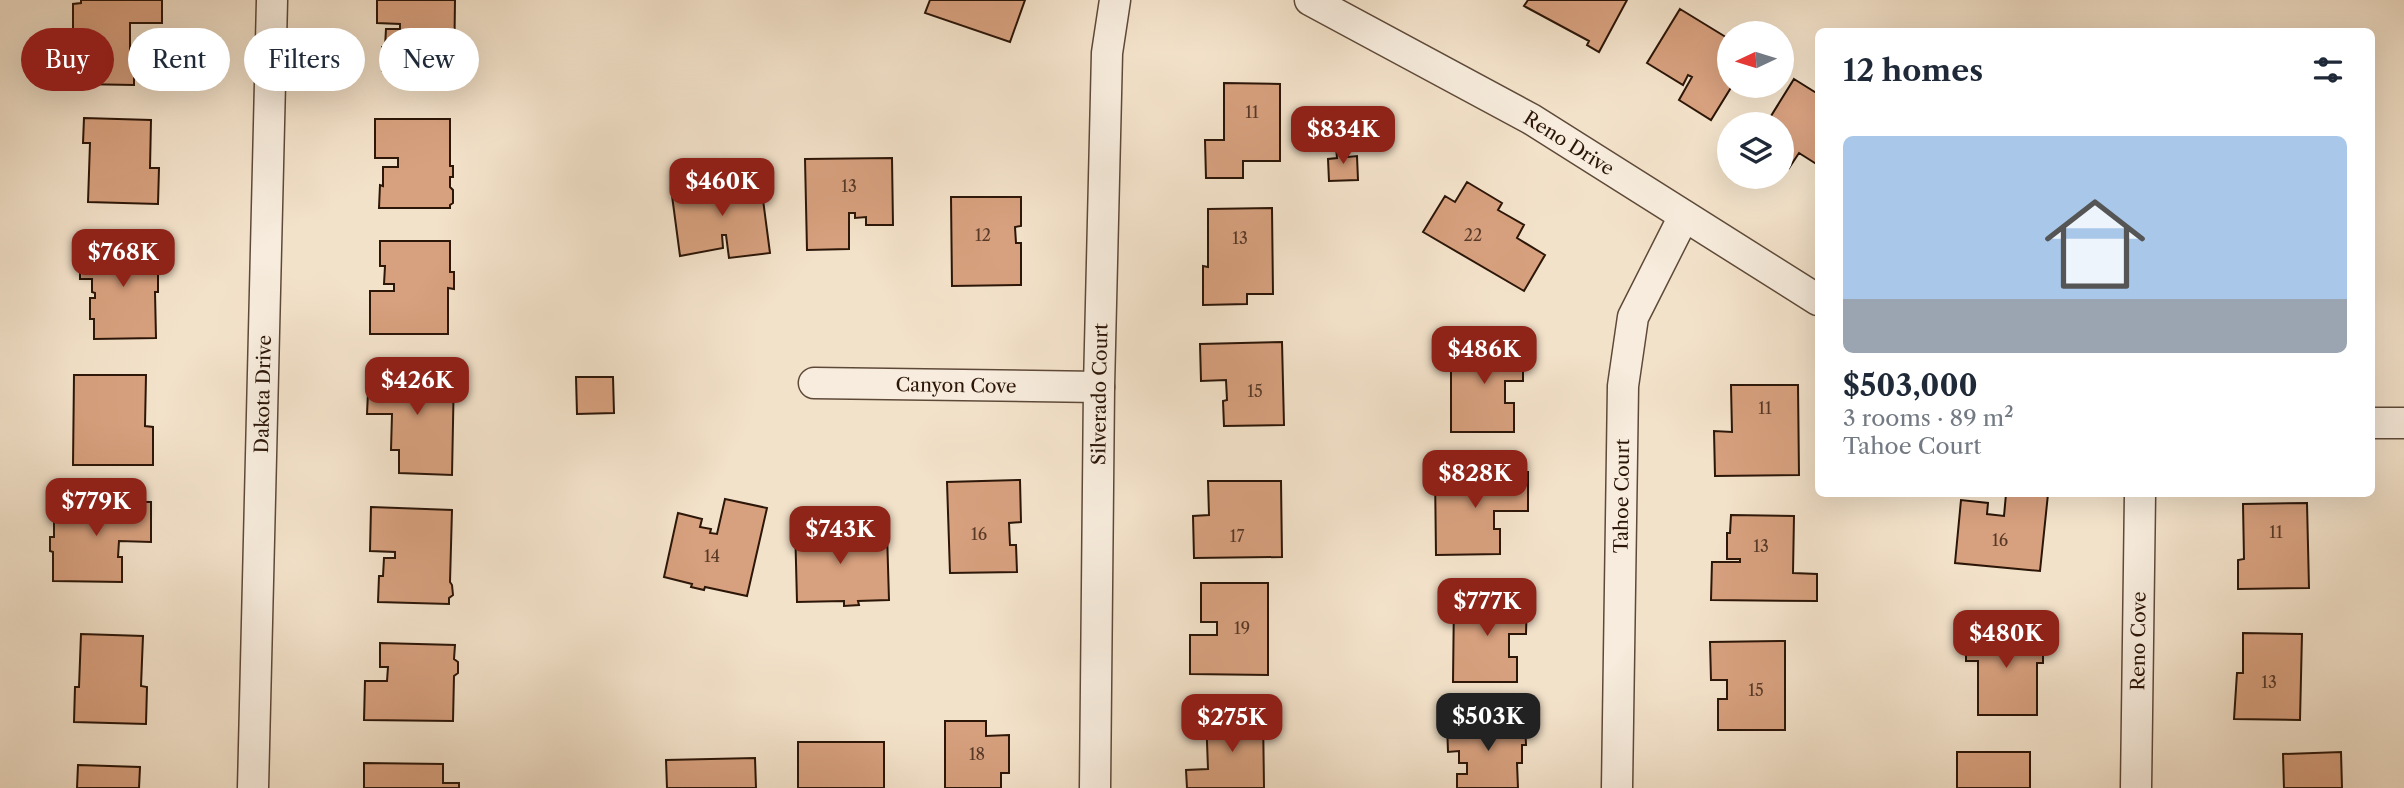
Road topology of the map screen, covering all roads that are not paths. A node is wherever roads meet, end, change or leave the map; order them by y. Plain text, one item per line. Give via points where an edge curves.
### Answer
1 (272, 0) edge
2 (1115, 0) edge
3 (1310, 0) edge
4 (1684, 216) junction
5 (1815, 298) edge
6 (814, 383) dead end
7 (1100, 387) junction
8 (2375, 423) edge
9 (2404, 424) edge
10 (2140, 497) edge
11 (253, 788) edge
12 (1095, 788) edge
13 (1616, 788) edge
14 (2136, 788) edge

1 - 11 street, Dakota Drive
2 - 7 street, Silverado Court via 1107,53
3 - 4 street, Reno Drive via 1531,120
4 - 5 street, Reno Drive
4 - 13 street, Tahoe Court via 1633,317 1623,386
6 - 7 street, Canyon Cove
7 - 12 street, Silverado Court
8 - 9 street
10 - 14 street, Reno Cove

